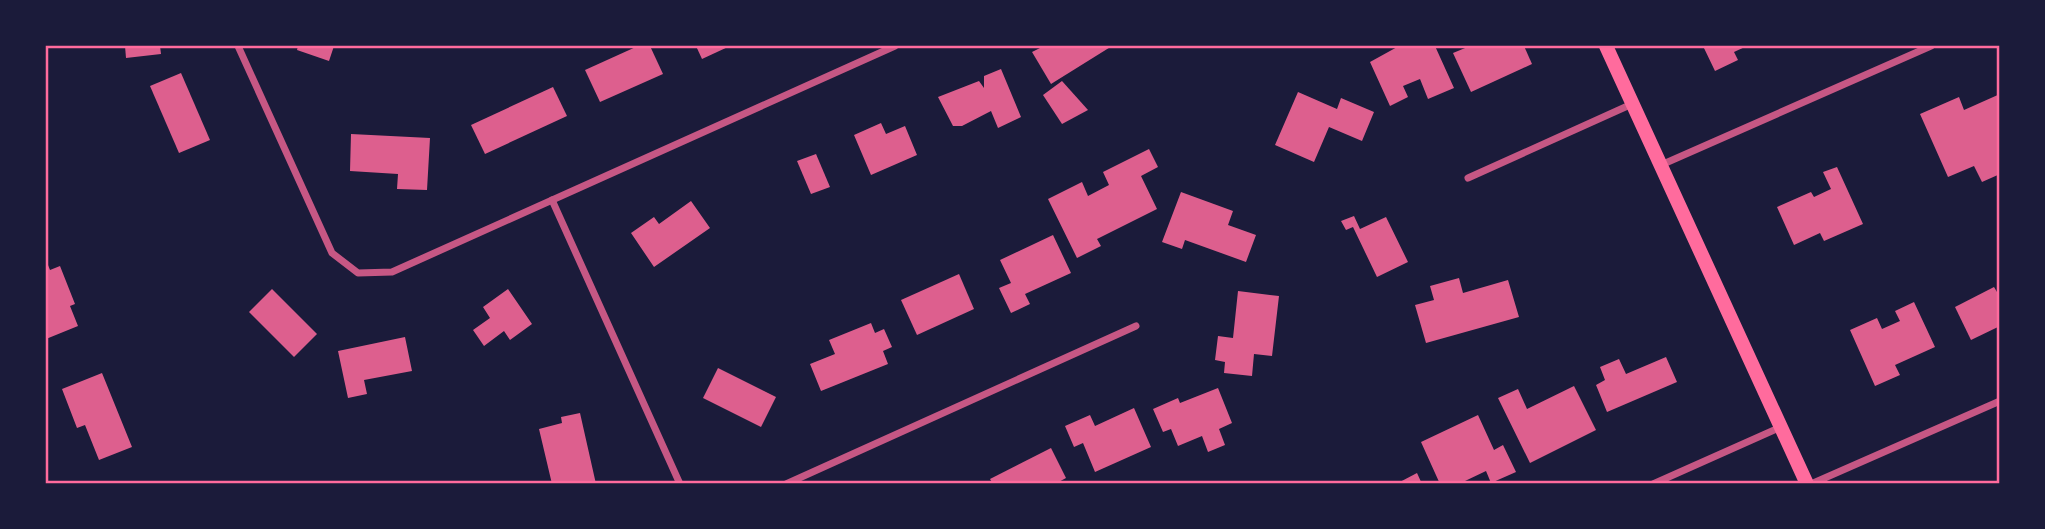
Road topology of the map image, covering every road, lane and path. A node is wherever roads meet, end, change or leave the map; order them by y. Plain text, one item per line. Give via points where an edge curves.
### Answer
1 (238, 46) edge
2 (895, 46) edge
3 (1606, 46) edge
4 (1931, 46) edge
5 (1633, 104) junction
6 (1661, 166) junction
7 (1468, 178) dead end
8 (552, 200) junction
9 (1136, 326) dead end
10 (2000, 401) edge
11 (1781, 427) junction
12 (680, 484) edge
13 (786, 484) edge
14 (1653, 484) edge
15 (1809, 484) edge

1 - 8 street via 332,253 358,273 391,272
2 - 8 street
3 - 5 main road
4 - 6 street
5 - 6 main road
5 - 7 street
6 - 11 main road
8 - 12 street
9 - 13 street
10 - 15 street
11 - 14 street
11 - 15 main road

